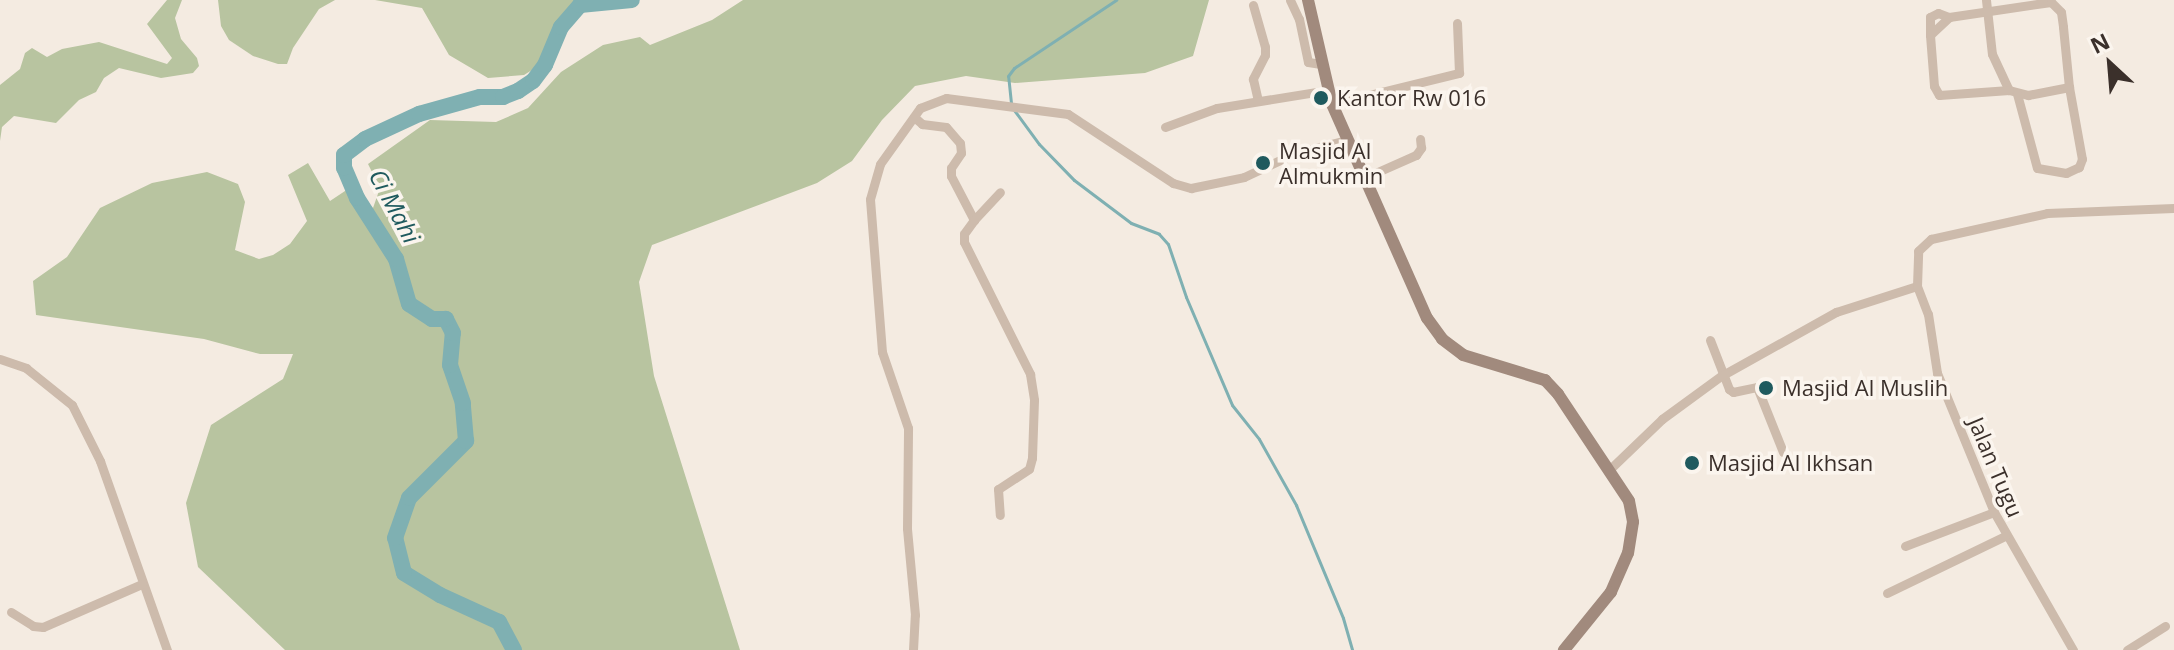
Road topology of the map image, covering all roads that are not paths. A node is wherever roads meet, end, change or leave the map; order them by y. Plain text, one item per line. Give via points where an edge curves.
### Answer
1 (1290, 0) edge
2 (1308, 0) edge
3 (1986, 0) edge
4 (1253, 5) dead end
5 (1986, 13) junction
6 (1457, 23) dead end
7 (1321, 64) junction
8 (2069, 87) junction
9 (1328, 90) junction
10 (2013, 92) junction
11 (1258, 100) junction
12 (1332, 104) junction
13 (914, 117) junction
14 (1165, 127) dead end
15 (1420, 139) dead end
16 (1347, 140) junction
17 (1364, 178) junction
18 (1000, 192) dead end
19 (2174, 208) edge
20 (974, 220) junction
21 (1917, 286) junction
22 (1710, 340) dead end
23 (0, 359) edge
24 (1721, 376) junction
25 (1783, 452) dead end
26 (1609, 470) junction
27 (1994, 512) junction
28 (1000, 515) dead end
29 (2005, 536) junction
30 (1905, 546) dead end
31 (142, 584) junction
32 (1887, 593) dead end
33 (11, 612) dead end
34 (2165, 626) dead end
35 (167, 650) edge
36 (913, 650) edge
37 (1564, 650) edge
38 (2073, 650) edge
39 (2127, 650) edge

1 - 7 street via 1308,62
2 - 7 main road
3 - 5 street
4 - 11 street via 1265,47 1253,79
5 - 8 street via 2034,3 2058,7
5 - 10 street via 1992,54
5 - 10 street via 1930,17 1934,86 1939,95
6 - 12 street via 1459,73
7 - 9 main road
8 - 10 street
8 - 10 street via 2082,159 2079,167 2066,173 2033,163
9 - 11 street
9 - 12 main road
11 - 14 street
12 - 16 main road
13 - 16 street via 927,104 946,98 1058,111 1082,121 1173,183 1191,188 1244,177 1295,153
13 - 20 street via 922,124 946,127 960,143 951,176
13 - 36 street via 880,164 870,199 882,352 908,428
15 - 17 street via 1416,155
16 - 17 main road
17 - 26 main road via 1414,292 1442,339 1474,361 1545,380
18 - 20 street
19 - 21 street via 2047,213 1931,239 1918,251
20 - 28 street via 964,242 1026,362 1034,400 1029,469 998,489
21 - 24 street via 1836,312
21 - 27 street, Jalan Tugu via 1928,314 1937,373
22 - 24 street
23 - 31 street via 26,368 72,405 100,461
24 - 25 street via 1733,392 1757,387
24 - 26 street via 1662,419
26 - 37 main road via 1632,508 1628,553 1611,592
27 - 29 street, Jalan Tugu
27 - 30 street
29 - 32 street
29 - 38 street, Jalan Tugu
31 - 33 street via 43,627
31 - 35 street
34 - 39 street

